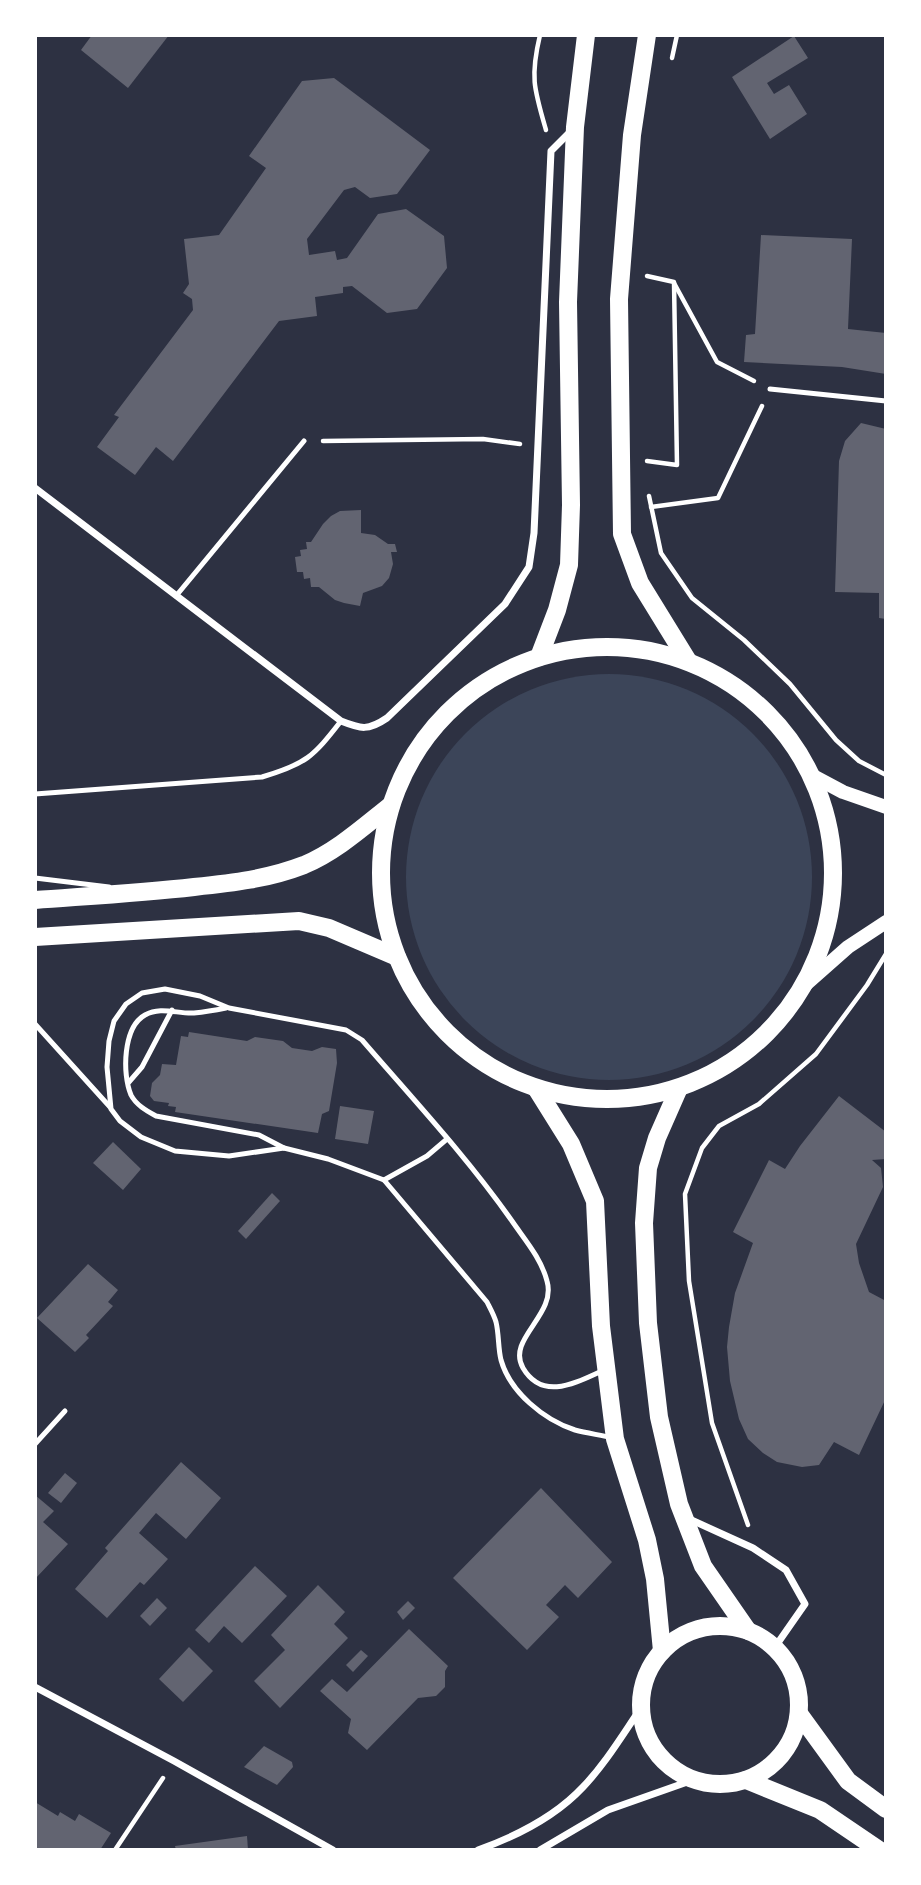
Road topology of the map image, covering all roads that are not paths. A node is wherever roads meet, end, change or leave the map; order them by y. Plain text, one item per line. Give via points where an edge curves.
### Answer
1 (586, 35) edge
2 (647, 35) edge
3 (575, 127) junction
4 (770, 389) road end
5 (886, 401) edge
6 (304, 441) dead end
7 (35, 488) edge
8 (176, 596) junction
9 (540, 657) junction
10 (688, 661) junction
11 (341, 721) junction
12 (813, 776) junction
13 (35, 794) edge
14 (391, 804) junction
15 (886, 807) edge
16 (35, 878) edge
17 (147, 892) junction
18 (35, 900) edge
19 (886, 922) edge
20 (35, 937) edge
21 (397, 957) junction
22 (805, 985) junction
23 (229, 1008) junction
24 (173, 1010) junction
25 (35, 1024) edge
26 (128, 1083) junction
27 (536, 1088) junction
28 (679, 1088) junction
29 (111, 1108) junction
30 (447, 1139) junction
31 (284, 1148) junction
32 (384, 1180) junction
33 (607, 1369) junction
34 (65, 1411) dead end
35 (615, 1439) junction
36 (35, 1444) edge
37 (683, 1516) junction
38 (748, 1631) junction
39 (775, 1647) junction
40 (662, 1651) junction
41 (35, 1687) edge
42 (641, 1708) junction
43 (800, 1715) junction
44 (694, 1780) junction
45 (747, 1780) junction
46 (886, 1809) edge
47 (333, 1850) edge
48 (478, 1850) edge
49 (540, 1850) edge
50 (879, 1850) edge

1 - 3 main road
2 - 10 main road via 632,135 619,299 622,534 640,583
3 - 9 main road via 568,302 569,565
3 - 11 street via 551,151 534,533 528,567 505,604 387,718 360,729
4 - 5 lane
6 - 8 lane
7 - 8 street
8 - 11 street
9 - 10 main road via 576,648 614,646
9 - 14 main road via 490,678 447,712 414,755
10 - 12 main road via 727,680 761,707 790,739
11 - 13 lane via 312,757 262,777
12 - 15 main road
12 - 22 main road via 827,817 834,871 823,945
14 - 17 main road via 337,848 275,875
14 - 21 main road via 384,835 382,897
16 - 17 lane
17 - 18 main road
19 - 22 main road via 848,947
20 - 21 main road via 299,921 329,928
21 - 27 main road via 438,1024 478,1058
22 - 28 main road via 765,1037 710,1076
23 - 24 lane via 192,1013
23 - 29 lane via 165,989 142,993 126,1004 114,1021 109,1041
23 - 30 lane via 346,1030 362,1040
24 - 26 lane via 142,1067
24 - 26 lane via 145,1015 131,1030
25 - 29 lane
26 - 31 lane via 132,1097 156,1116 259,1135
27 - 28 main road via 583,1098 632,1099
27 - 33 main road via 571,1144 596,1201
28 - 37 main road via 648,1168 643,1223 659,1418
29 - 31 lane via 141,1137 175,1151 229,1157
30 - 32 lane
30 - 33 lane via 489,1188 544,1269 548,1298 521,1345 523,1368 545,1387 559,1388
31 - 32 lane
32 - 35 lane via 486,1302 496,1320 502,1363 521,1393 556,1421
33 - 35 main road
34 - 36 lane
35 - 40 main road via 647,1540
37 - 38 main road via 703,1566
37 - 39 street via 786,1570 805,1604
38 - 39 main road
38 - 40 main road via 718,1625 687,1633
39 - 43 main road via 799,1690
40 - 42 main road via 650,1668
41 - 47 street
42 - 44 main road via 645,1732 656,1752 673,1769
42 - 48 street via 584,1786 560,1808 527,1830
43 - 45 main road via 782,1755
43 - 46 main road via 848,1781
44 - 45 main road via 729,1785
44 - 49 street via 608,1810
45 - 50 main road via 820,1810

